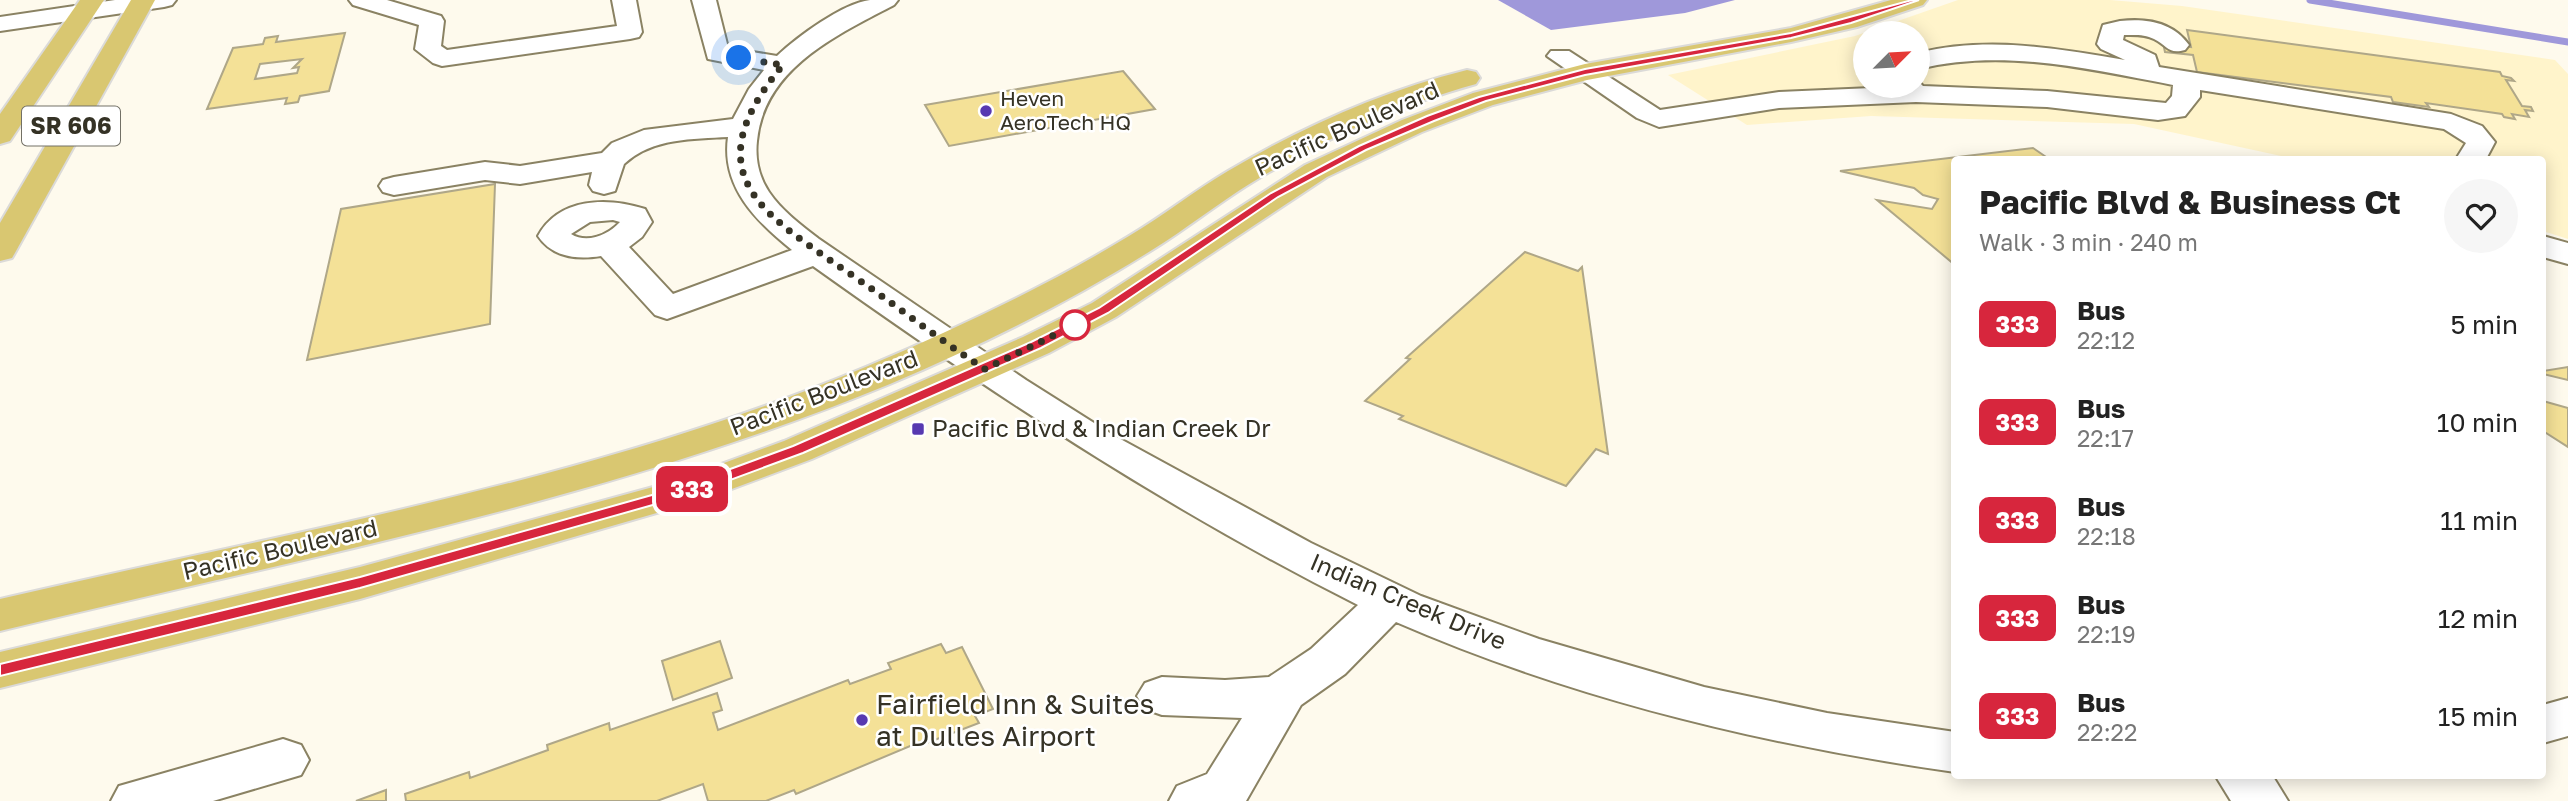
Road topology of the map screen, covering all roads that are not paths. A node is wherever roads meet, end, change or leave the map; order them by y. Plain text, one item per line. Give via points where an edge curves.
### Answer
1 (362, 0) edge
2 (624, 0) edge
3 (704, 0) edge
4 (884, 0) edge
5 (1846, 0) edge
6 (1915, 0) edge
7 (149, 2) edge
8 (87, 7) edge
9 (0, 24) edge
10 (1930, 58) edge
11 (1572, 64) junction
12 (783, 65) junction
13 (2147, 66) junction
14 (2053, 68) junction
15 (1930, 81) edge
16 (1930, 85) edge
17 (2187, 86) junction
18 (1853, 91) edge
19 (743, 127) junction
20 (0, 135) edge
21 (2473, 156) edge
22 (611, 160) junction
23 (394, 186) dead end
24 (598, 211) junction
25 (607, 243) junction
26 (2546, 247) edge
27 (0, 251) edge
28 (819, 252) junction
29 (2568, 254) edge
30 (948, 345) junction
31 (985, 369) junction
32 (1390, 600) junction
33 (0, 615) edge
34 (0, 670) edge
35 (1283, 692) junction
36 (1162, 696) dead end
37 (1951, 752) edge
38 (283, 760) dead end
39 (2244, 779) edge
40 (188, 794) edge
41 (138, 801) edge
42 (1196, 801) edge
43 (2261, 801) edge

1 - 2 street via 432,22 428,49 442,58 630,32
3 - 12 street via 717,54
4 - 12 street via 828,29
5 - 11 main road, Pacific Boulevard
6 - 11 main road, Pacific Boulevard via 1791,35
7 - 8 street
7 - 27 main road, SR 606
8 - 9 street
8 - 20 main road, SR 606
10 - 14 street via 1971,51
11 - 18 street via 1653,115
11 - 30 main road, Pacific Boulevard via 1457,81 1332,130 1241,177 1151,238
11 - 31 main road, Pacific Boulevard via 1363,148 1275,195 1104,310
12 - 19 street via 762,90
13 - 13 street via 2176,49 2166,35 2150,30 2112,30 2110,44
13 - 14 street
13 - 17 street
14 - 15 street
14 - 17 street
16 - 17 street via 2158,112 2175,110
17 - 21 street via 2451,122 2482,142
19 - 22 street via 661,135 623,149
19 - 28 street, Indian Creek Drive via 743,169 755,200 787,231
22 - 23 street via 520,175 485,171
22 - 24 street
24 - 25 street via 627,212 636,222 629,233
24 - 25 street via 570,219 554,236 568,247
25 - 28 street via 667,308
26 - 29 street
28 - 30 street, Indian Creek Drive
30 - 31 street, Indian Creek Drive
30 - 33 main road, Pacific Boulevard via 798,406 558,483
31 - 32 street, Indian Creek Drive via 1144,470
31 - 34 main road, Pacific Boulevard via 798,450 690,490 374,579
32 - 35 street via 1321,670
32 - 37 street, Indian Creek Drive via 1457,629 1669,697 1854,740
35 - 36 street via 1239,699
35 - 42 street via 1226,789
38 - 40 street
39 - 43 street
40 - 41 street

